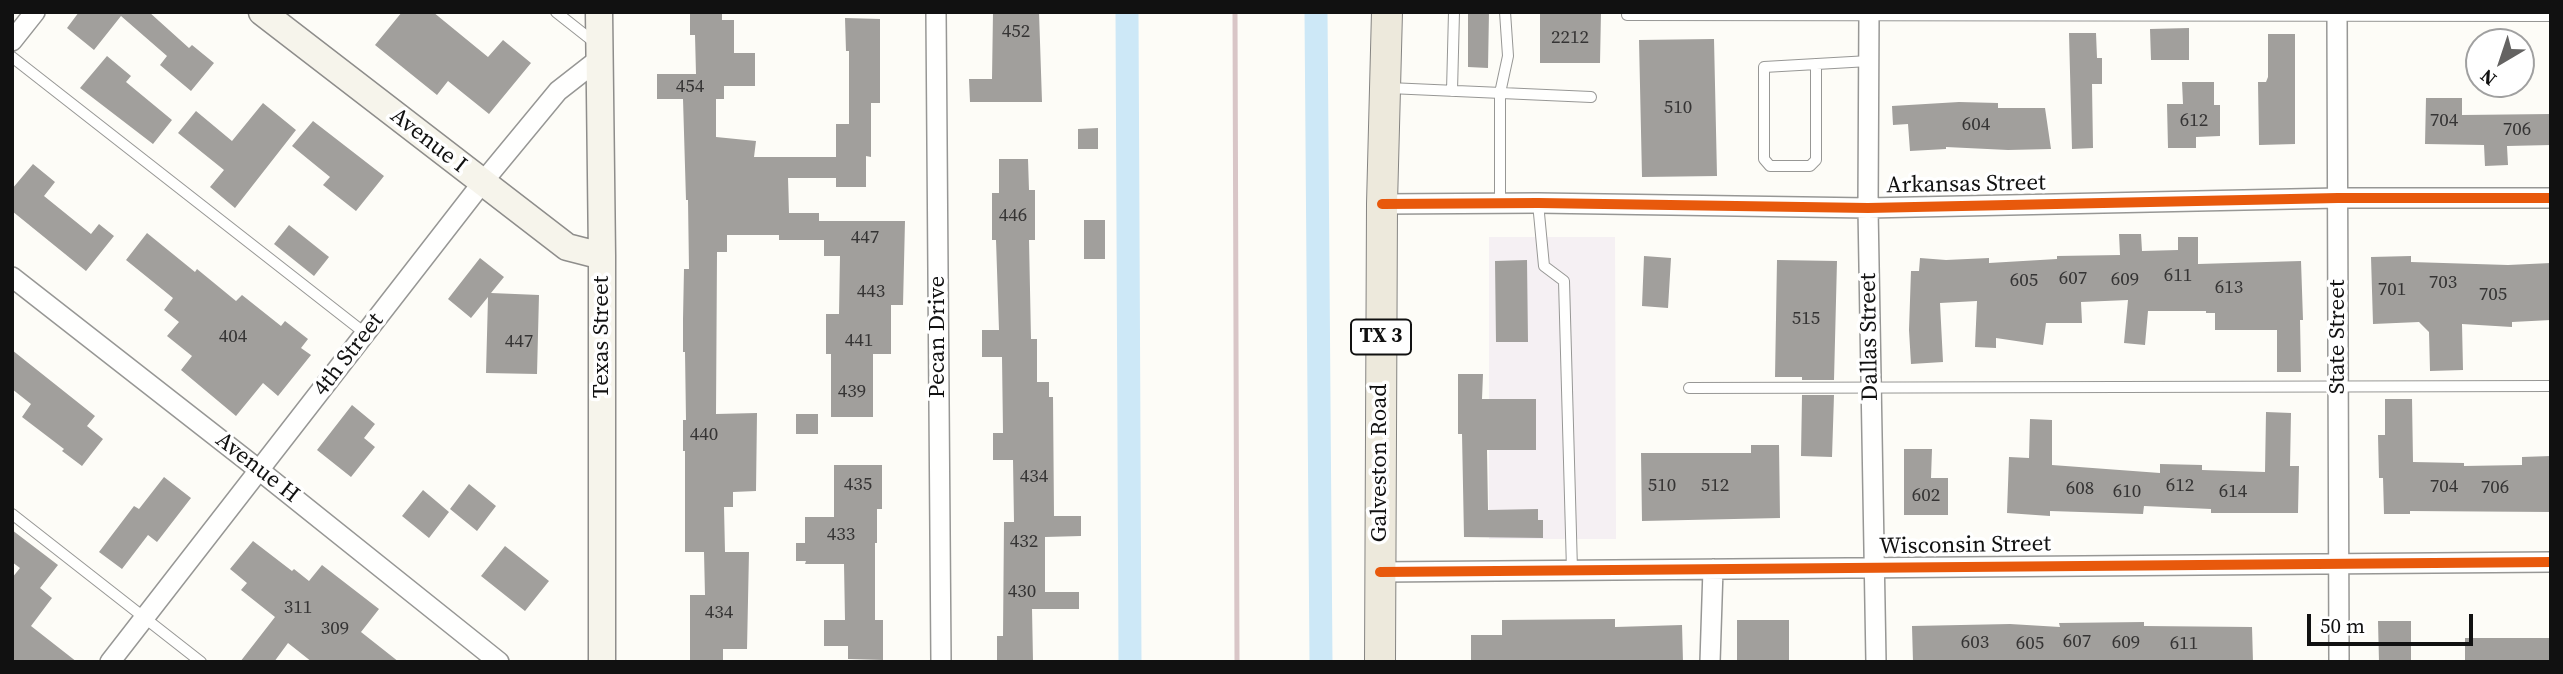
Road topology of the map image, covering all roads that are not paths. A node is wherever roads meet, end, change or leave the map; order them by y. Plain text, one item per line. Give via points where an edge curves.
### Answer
1 (35, 12) edge
2 (262, 12) edge
3 (556, 12) edge
4 (599, 12) edge
5 (936, 12) edge
6 (1387, 12) edge
7 (1454, 12) edge
8 (1505, 12) edge
9 (1869, 13) edge
10 (2337, 14) edge
11 (1627, 15) dead end
12 (2551, 16) edge
13 (12, 41) edge
14 (599, 52) junction
15 (12, 57) edge
16 (1869, 61) junction
17 (1816, 64) junction
18 (1385, 88) junction
19 (1452, 91) junction
20 (1500, 93) junction
21 (1591, 97) dead end
22 (482, 183) junction
23 (2337, 198) junction
24 (2551, 198) edge
25 (1500, 203) junction
26 (1538, 203) junction
27 (1381, 204) junction
28 (1868, 208) junction
29 (602, 256) junction
30 (12, 277) edge
31 (366, 334) junction
32 (2338, 386) junction
33 (2551, 386) edge
34 (1689, 388) dead end
35 (1871, 388) junction
36 (259, 470) junction
37 (12, 514) edge
38 (2551, 562) edge
39 (2339, 564) junction
40 (1875, 568) junction
41 (1713, 569) junction
42 (1572, 570) junction
43 (1380, 572) junction
44 (145, 618) junction
45 (110, 662) edge
46 (201, 662) edge
47 (499, 662) edge
48 (602, 662) edge
49 (941, 662) edge
50 (1380, 662) edge
51 (1710, 662) edge
52 (1876, 662) edge
53 (2339, 662) edge

1 - 13 street
2 - 22 street, Avenue I
3 - 14 lane
4 - 14 street, Texas Street
5 - 49 street, Pecan Drive
6 - 18 main road, Galveston Road / TX 3
7 - 19 lane
8 - 20 lane via 1507,56
9 - 10 lane
9 - 11 lane
9 - 16 street, Dallas Street
10 - 12 lane
10 - 23 street, State Street
14 - 22 street, 4th Street via 558,91
14 - 29 street, Texas Street
15 - 31 lane
16 - 17 lane
16 - 28 street, Dallas Street
17 - 17 lane via 1764,67 1764,159 1770,166 1810,166 1816,160
18 - 19 lane
18 - 27 main road, Galveston Road / TX 3
19 - 20 lane
20 - 21 lane
20 - 25 lane
22 - 29 street, Avenue I via 567,247
22 - 31 street, 4th Street
23 - 24 street, Arkansas Street
23 - 28 street, Arkansas Street
23 - 32 street, State Street
25 - 26 street, Arkansas Street
25 - 27 street, Arkansas Street
26 - 28 street, Arkansas Street
26 - 42 lane via 1544,266 1564,281
27 - 43 main road, Galveston Road / TX 3
28 - 35 street, Dallas Street
29 - 48 street, Texas Street
30 - 36 street, Avenue H
31 - 36 street, 4th Street
32 - 33 lane
32 - 35 lane
32 - 39 street, State Street
34 - 35 lane
35 - 40 street, Dallas Street
36 - 44 street, 4th Street
36 - 47 street, Avenue H
37 - 44 lane
38 - 39 street, Wisconsin Street
39 - 40 street, Wisconsin Street
39 - 53 street, State Street
40 - 41 street, Wisconsin Street
40 - 52 street, Dallas Street
41 - 42 street, Wisconsin Street
41 - 51 street
42 - 43 street, Wisconsin Street
43 - 50 main road, Galveston Road / TX 3
44 - 45 street, 4th Street
44 - 46 lane

